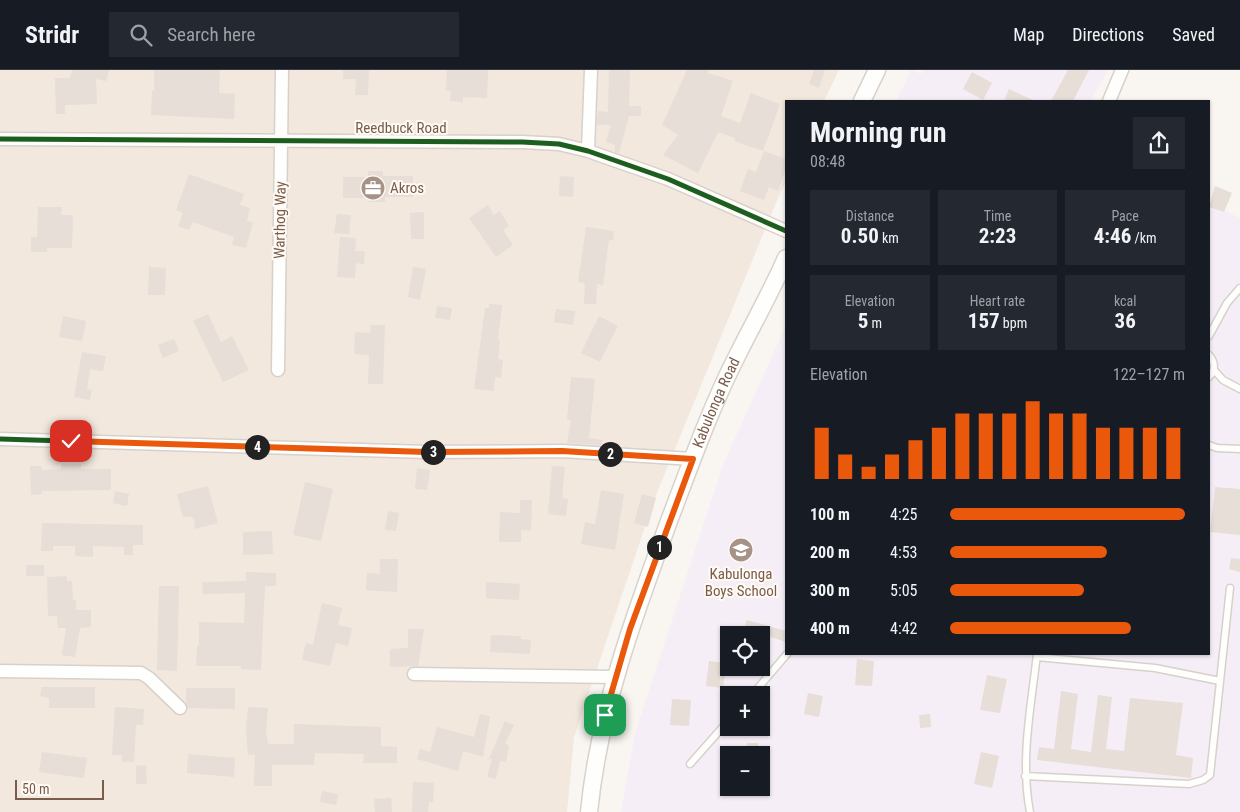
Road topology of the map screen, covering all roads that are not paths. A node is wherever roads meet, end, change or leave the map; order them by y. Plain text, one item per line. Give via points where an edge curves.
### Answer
1 (282, 70) edge
2 (591, 70) edge
3 (877, 70) edge
4 (1122, 70) edge
5 (862, 100) edge
6 (1109, 100) edge
7 (0, 139) edge
8 (281, 140) junction
9 (588, 151) junction
10 (785, 231) edge
11 (785, 260) edge
12 (1240, 288) edge
13 (1210, 334) edge
14 (1210, 357) edge
15 (278, 370) dead end
16 (1214, 370) junction
17 (1210, 376) edge
18 (1210, 378) edge
19 (1223, 380) junction
20 (1240, 390) edge
21 (0, 439) edge
22 (1210, 445) edge
23 (1240, 449) edge
24 (693, 459) junction
25 (1230, 588) dead end
26 (786, 655) edge
27 (1037, 656) edge
28 (0, 671) edge
29 (414, 674) dead end
30 (615, 677) junction
31 (1220, 681) junction
32 (760, 686) edge
33 (180, 708) dead end
34 (720, 730) edge
35 (690, 764) dead end
36 (1025, 776) junction
37 (589, 812) edge
38 (1030, 812) edge

1 - 8 street, Warthog Way
2 - 9 street
3 - 5 main road
4 - 6 street
7 - 8 street, Reedbuck Road
8 - 9 street, Reedbuck Road via 522,142 559,144
8 - 15 street, Warthog Way
9 - 10 street, Reedbuck Road via 668,180
11 - 24 main road, Kabulonga Road via 737,356
12 - 13 lane via 1227,303
14 - 16 lane
16 - 17 lane
16 - 19 lane
18 - 19 lane
19 - 20 lane
21 - 24 street via 427,452 562,451
22 - 23 lane
24 - 30 main road, Kabulonga Road
25 - 31 lane
26 - 32 lane
27 - 31 lane via 1155,668
27 - 36 lane
28 - 33 street via 140,673
29 - 30 street
30 - 37 main road, Kabulonga Road via 596,754
31 - 36 lane via 1210,774 1203,780 1189,784
34 - 35 lane
36 - 38 lane

